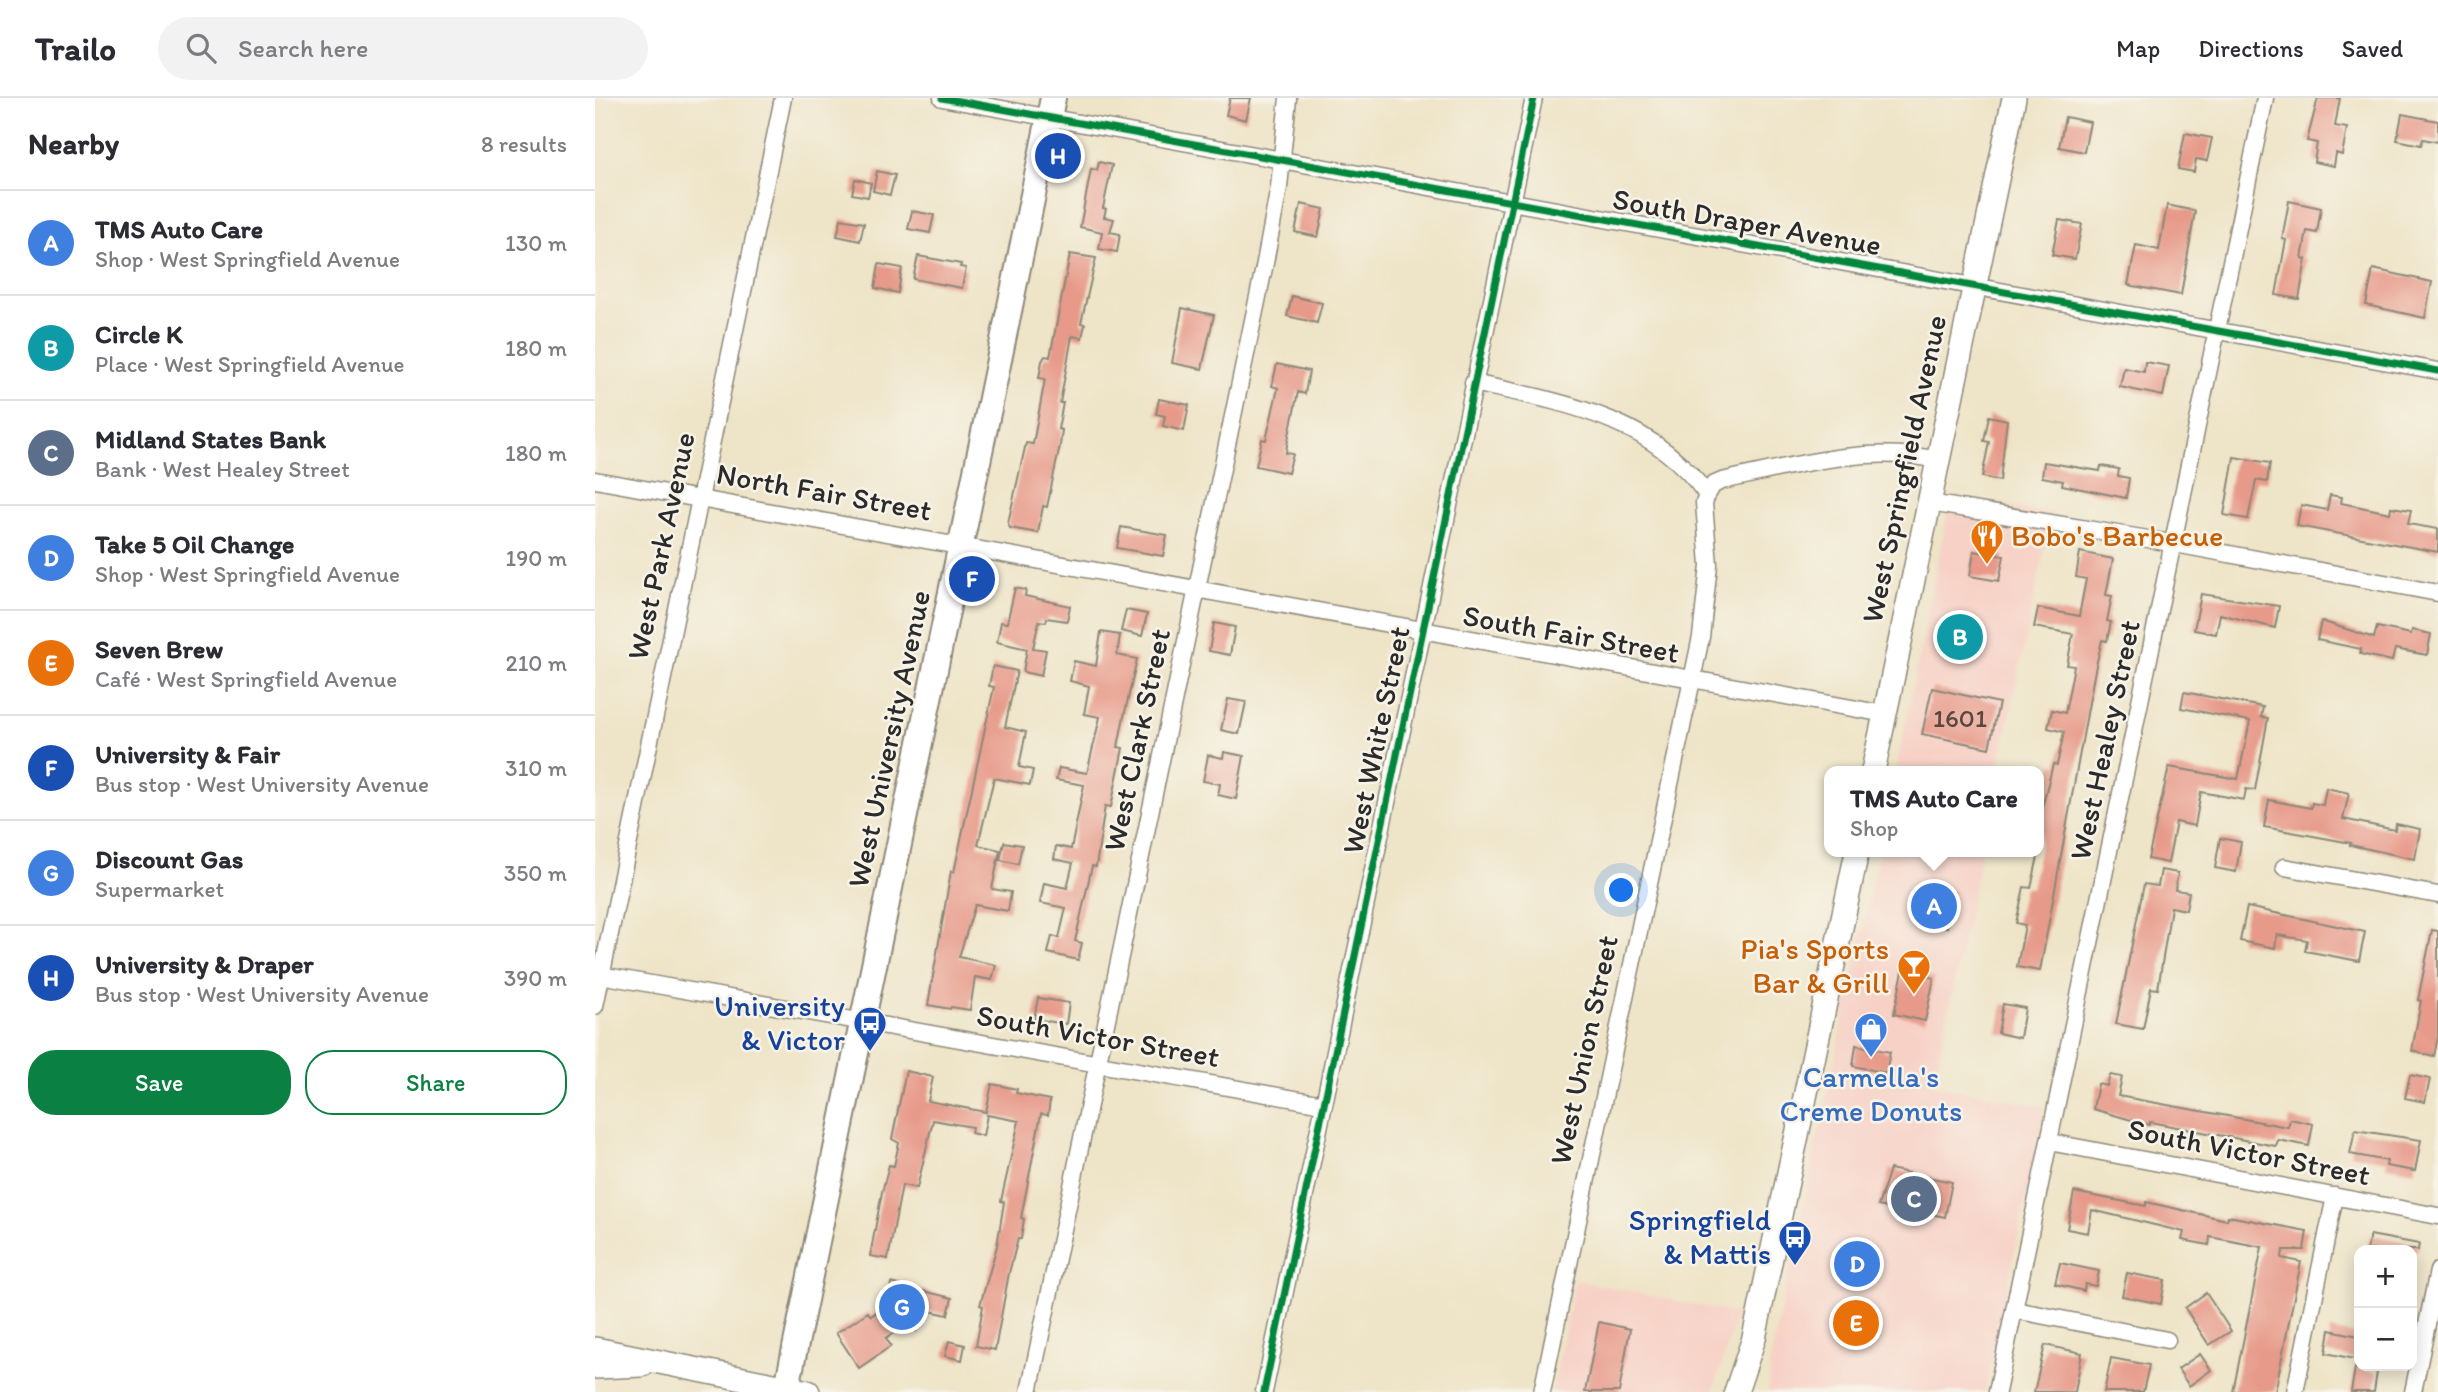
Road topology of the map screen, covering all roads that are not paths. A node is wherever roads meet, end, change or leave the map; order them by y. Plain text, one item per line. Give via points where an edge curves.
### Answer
1 (783, 98) edge
2 (942, 98) edge
3 (1288, 98) edge
4 (1534, 98) edge
5 (2014, 98) edge
6 (2265, 98) edge
7 (1051, 108) edge
8 (1280, 161) junction
9 (1511, 203) junction
10 (1974, 286) junction
11 (2219, 332) junction
12 (2438, 371) edge
13 (1473, 383) junction
14 (1938, 460) junction
15 (595, 480) edge
16 (1707, 495) junction
17 (700, 499) junction
18 (1930, 503) junction
19 (2174, 544) junction
20 (960, 545) junction
21 (1197, 589) junction
22 (2438, 593) edge
23 (1422, 630) junction
24 (1691, 679) junction
25 (1885, 715) junction
26 (1874, 766) edge
27 (1856, 857) edge
28 (2284, 867) dead end
29 (2438, 895) edge
30 (598, 974) edge
31 (595, 1006) edge
32 (863, 1021) junction
33 (1098, 1064) junction
34 (1322, 1104) junction
35 (2049, 1142) junction
36 (2335, 1196) junction
37 (2438, 1216) edge
38 (2438, 1272) edge
39 (2015, 1311) junction
40 (1754, 1338) junction
41 (2167, 1340) dead end
42 (595, 1349) edge
43 (673, 1363) junction
44 (595, 1367) edge
45 (794, 1391) edge
46 (1029, 1392) edge
47 (1264, 1392) edge
48 (1542, 1392) edge
49 (1736, 1392) edge
50 (1751, 1392) edge
51 (1997, 1392) edge
52 (2295, 1392) edge
53 (2413, 1392) edge

1 - 17 street, West Park Avenue
2 - 7 street, South Draper Avenue
3 - 8 street, West Clark Street
4 - 9 street, West White Street
5 - 10 main road, West Springfield Avenue
6 - 11 street, West Healey Street
7 - 8 street, South Draper Avenue
7 - 20 main road, West University Avenue
8 - 9 street, South Draper Avenue
8 - 21 street, West Clark Street via 1267,251
9 - 10 street, South Draper Avenue
9 - 13 street, West White Street
10 - 11 street, South Draper Avenue
10 - 14 main road, West Springfield Avenue
11 - 12 street, South Draper Avenue
11 - 19 street, West Healey Street
13 - 16 street via 1564,403 1620,422 1667,451
13 - 23 street, West White Street
14 - 16 street via 1899,454 1816,461 1722,481
14 - 18 main road, West Springfield Avenue
15 - 17 street, North Fair Street
16 - 24 street, West Union Street via 1708,594
17 - 20 street, North Fair Street
17 - 30 street, West Park Avenue
18 - 19 street
18 - 25 main road, West Springfield Avenue
19 - 22 street
19 - 35 street, West Healey Street
20 - 21 street, South Fair Street
20 - 32 main road, West University Avenue
21 - 23 street, South Fair Street
21 - 33 street, West Clark Street
23 - 24 street, South Fair Street
23 - 34 street, West White Street
24 - 25 street, South Fair Street
24 - 48 street, West Union Street
25 - 26 main road, West Springfield Avenue
27 - 40 main road
28 - 29 street
30 - 31 street, West Park Avenue
30 - 32 street, South Victor Street
32 - 33 street, South Victor Street
32 - 45 main road, West University Avenue
33 - 34 street, South Victor Street
33 - 46 street, West Clark Street
34 - 47 street, West White Street
35 - 36 street, South Victor Street
35 - 39 street, West Healey Street
36 - 37 street, South Victor Street
36 - 52 street
38 - 53 street
39 - 41 street
39 - 51 street, West Healey Street
40 - 49 main road
40 - 50 main road
42 - 43 main road
43 - 44 main road
43 - 45 main road

